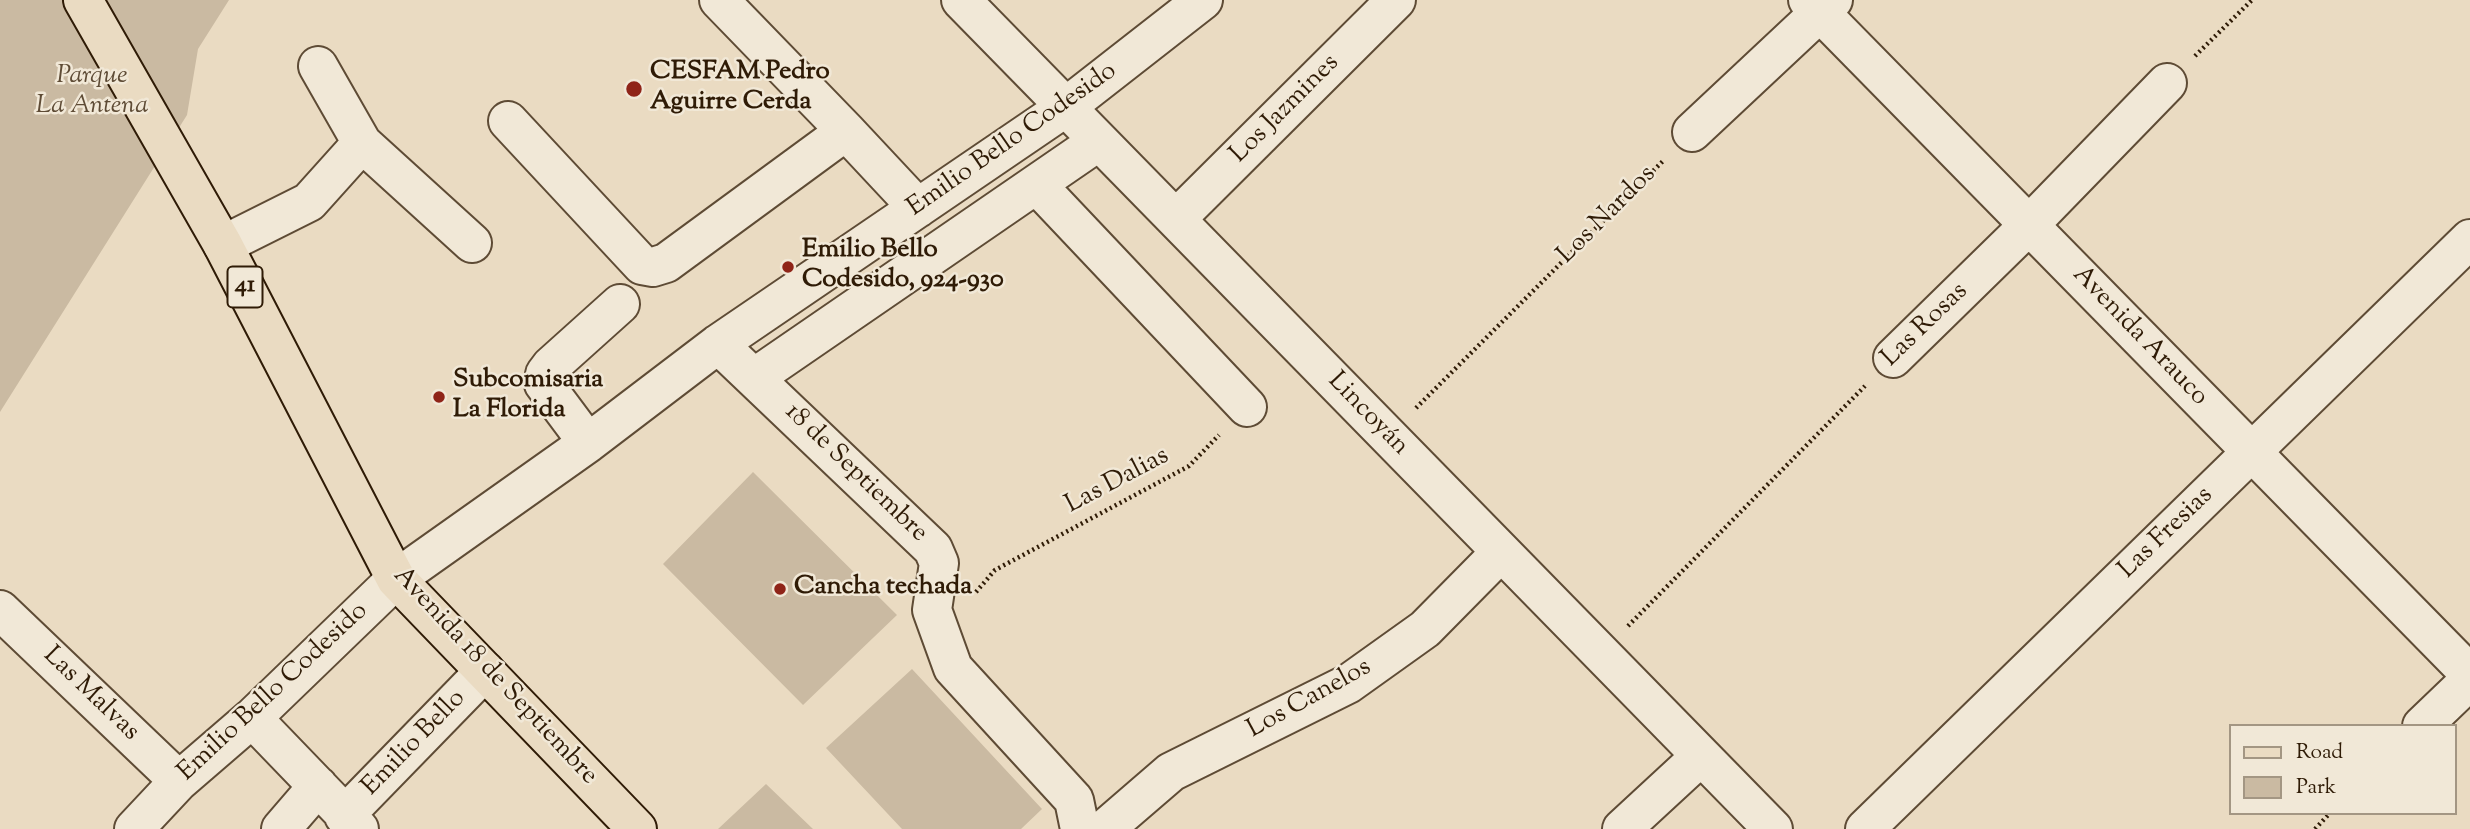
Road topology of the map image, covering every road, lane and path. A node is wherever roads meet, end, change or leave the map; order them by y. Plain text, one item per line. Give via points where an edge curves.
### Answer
1 (83, 0) edge
2 (719, 0) edge
3 (961, 0) edge
4 (1203, 0) edge
5 (1396, 0) edge
6 (2252, 0) edge
7 (1820, 4) edge
8 (318, 66) dead end
9 (2167, 83) joint
10 (1066, 107) junction
11 (508, 121) dead end
12 (846, 131) junction
13 (1692, 132) joint
14 (1099, 141) junction
15 (362, 143) junction
16 (1037, 185) junction
17 (918, 208) junction
18 (1176, 219) junction
19 (2029, 225) junction
20 (2470, 239) edge
21 (472, 243) dead end
22 (223, 245) junction
23 (620, 304) dead end
24 (718, 344) junction
25 (1893, 358) joint
26 (754, 378) junction
27 (1247, 407) joint
28 (1388, 436) junction
29 (588, 443) junction
30 (2252, 452) junction
31 (1501, 552) junction
32 (396, 579) junction
33 (0, 610) edge
34 (939, 633) junction
35 (1601, 653) junction
36 (485, 671) junction
37 (2470, 674) edge
38 (2470, 680) edge
39 (252, 718) junction
40 (2423, 724) edge
41 (1701, 756) junction
42 (179, 781) junction
43 (318, 786) junction
44 (2328, 815) edge
45 (351, 822) edge
46 (632, 827) edge
47 (134, 829) edge
48 (281, 829) edge
49 (1080, 829) edge
50 (1105, 829) edge
51 (1622, 829) edge
52 (1773, 829) edge
53 (1865, 829) edge
54 (2315, 829) edge

1 - 22 main road, Avenida 18 de Septiembre / 41
2 - 12 street
3 - 10 street, Lincoyán
4 - 10 street, Emilio Bello Codesido
5 - 18 street, Los Jazmines
6 - 9 path
7 - 13 street
7 - 19 street, Avenida Arauco
8 - 15 street
9 - 19 street, Las Rosas
10 - 14 street, Lincoyán
10 - 17 street, Emilio Bello Codesido
11 - 12 street via 642,265 653,267 666,263
12 - 17 street
13 - 28 path, Los Nardos
14 - 16 street
14 - 18 street, Lincoyán
15 - 21 street
15 - 22 street via 309,202
16 - 26 street
16 - 27 street
17 - 24 street, Emilio Bello Codesido
18 - 28 street, Lincoyán
19 - 25 street, Las Rosas
19 - 30 street, Avenida Arauco
20 - 30 street, Las Fresias
22 - 32 main road, Avenida 18 de Septiembre / 41
23 - 29 street via 545,374 544,384
24 - 26 street, 18 de Septiembre
24 - 29 street, Emilio Bello Codesido
25 - 35 path, Las Rosas
26 - 34 street, 18 de Septiembre via 933,549 939,563 932,610
27 - 34 path, Las Dalias via 1189,466 995,570
28 - 31 street, Lincoyán
29 - 32 street, Emilio Bello Codesido
30 - 37 street, Avenida Arauco
30 - 53 street, Las Fresias
31 - 35 street, Lincoyán
31 - 50 street, Los Canelos via 1425,629 1348,684 1171,772
32 - 36 main road, Avenida 18 de Septiembre / 41
32 - 39 street, Emilio Bello Codesido
33 - 42 street, Las Malvas
34 - 49 street, 18 de Septiembre via 953,668 1074,800
35 - 41 street, Lincoyán
36 - 45 street, Emilio Bello
36 - 46 main road, Avenida 18 de Septiembre / 41
38 - 40 street
39 - 42 street, Emilio Bello Codesido
39 - 43 street, Emilio Bello
41 - 51 street
41 - 52 street, Lincoyán
42 - 47 street, Emilio Bello Codesido
43 - 45 street, Emilio Bello
43 - 48 street
44 - 54 path

